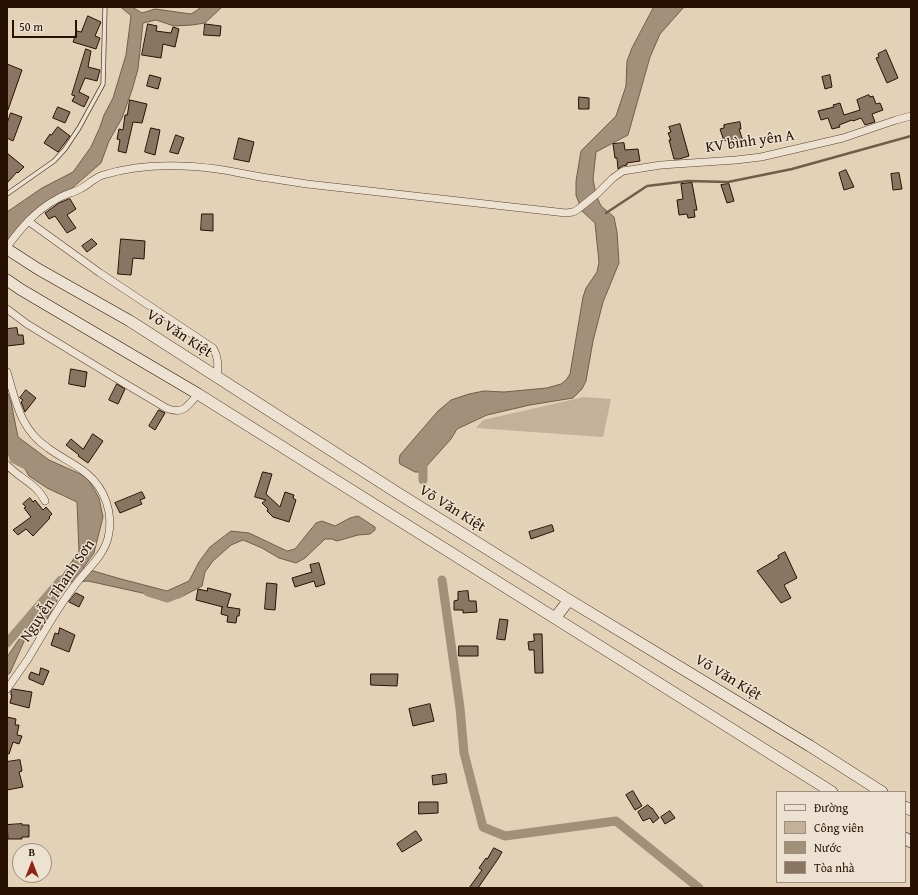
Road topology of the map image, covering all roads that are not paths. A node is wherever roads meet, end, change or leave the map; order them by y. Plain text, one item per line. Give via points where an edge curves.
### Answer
1 (105, 7) edge
2 (911, 116) edge
3 (7, 194) edge
4 (28, 221) junction
5 (7, 248) edge
6 (7, 280) edge
7 (7, 309) edge
8 (7, 372) edge
9 (217, 377) junction
10 (198, 394) junction
11 (7, 464) edge
12 (45, 501) dead end
13 (569, 600) junction
14 (555, 618) junction
15 (7, 689) edge
16 (830, 791) edge
17 (880, 791) edge

1 - 3 lane via 104,84 65,149 54,161
2 - 4 street, KV bình yên A via 844,138 761,157 661,165 623,171 570,213 307,184 217,169 163,166 121,170 97,177 84,187 47,205
4 - 5 street
4 - 9 street via 100,273 213,348 218,358
5 - 9 main road, Võ Văn Kiệt via 38,269 130,321
6 - 10 main road
7 - 10 street via 166,408 184,410
8 - 15 street, Nguyễn Thanh Sơn via 17,407 33,434 44,445 93,478 106,500 110,517 108,539 104,548 75,584
9 - 13 main road, Võ Văn Kiệt
10 - 14 main road
11 - 12 street via 38,490
13 - 14 main road
13 - 17 main road, Võ Văn Kiệt
14 - 16 main road

